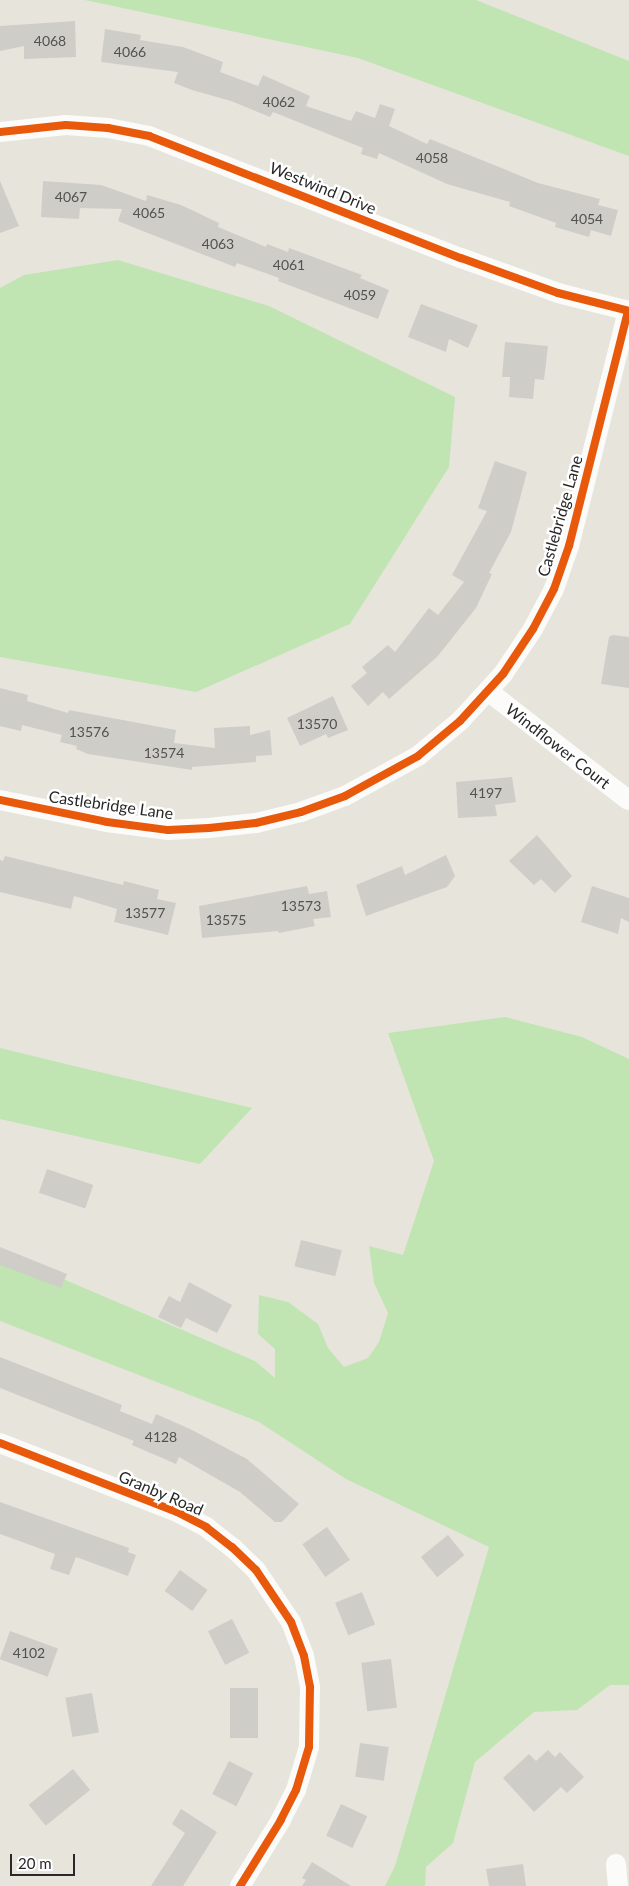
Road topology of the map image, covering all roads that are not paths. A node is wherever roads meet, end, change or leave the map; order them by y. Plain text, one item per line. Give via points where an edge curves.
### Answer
1 (0, 132) edge
2 (629, 311) edge
3 (488, 691) junction
4 (0, 800) edge
5 (628, 800) edge
6 (0, 1443) edge
7 (616, 1864) dead end
8 (240, 1886) edge
9 (618, 1886) edge

1 - 2 street, Westwind Drive via 66,125 108,128 149,136 460,258 558,293
2 - 3 street, Castlebridge Lane via 569,546 554,589 533,629
3 - 4 street, Castlebridge Lane via 460,721 418,756 379,780 301,812 256,823 168,830 107,822
3 - 5 street, Windflower Court
6 - 8 street, Granby Road via 176,1512 206,1527 256,1570 291,1622 304,1656 310,1687 309,1747 296,1790
7 - 9 street

